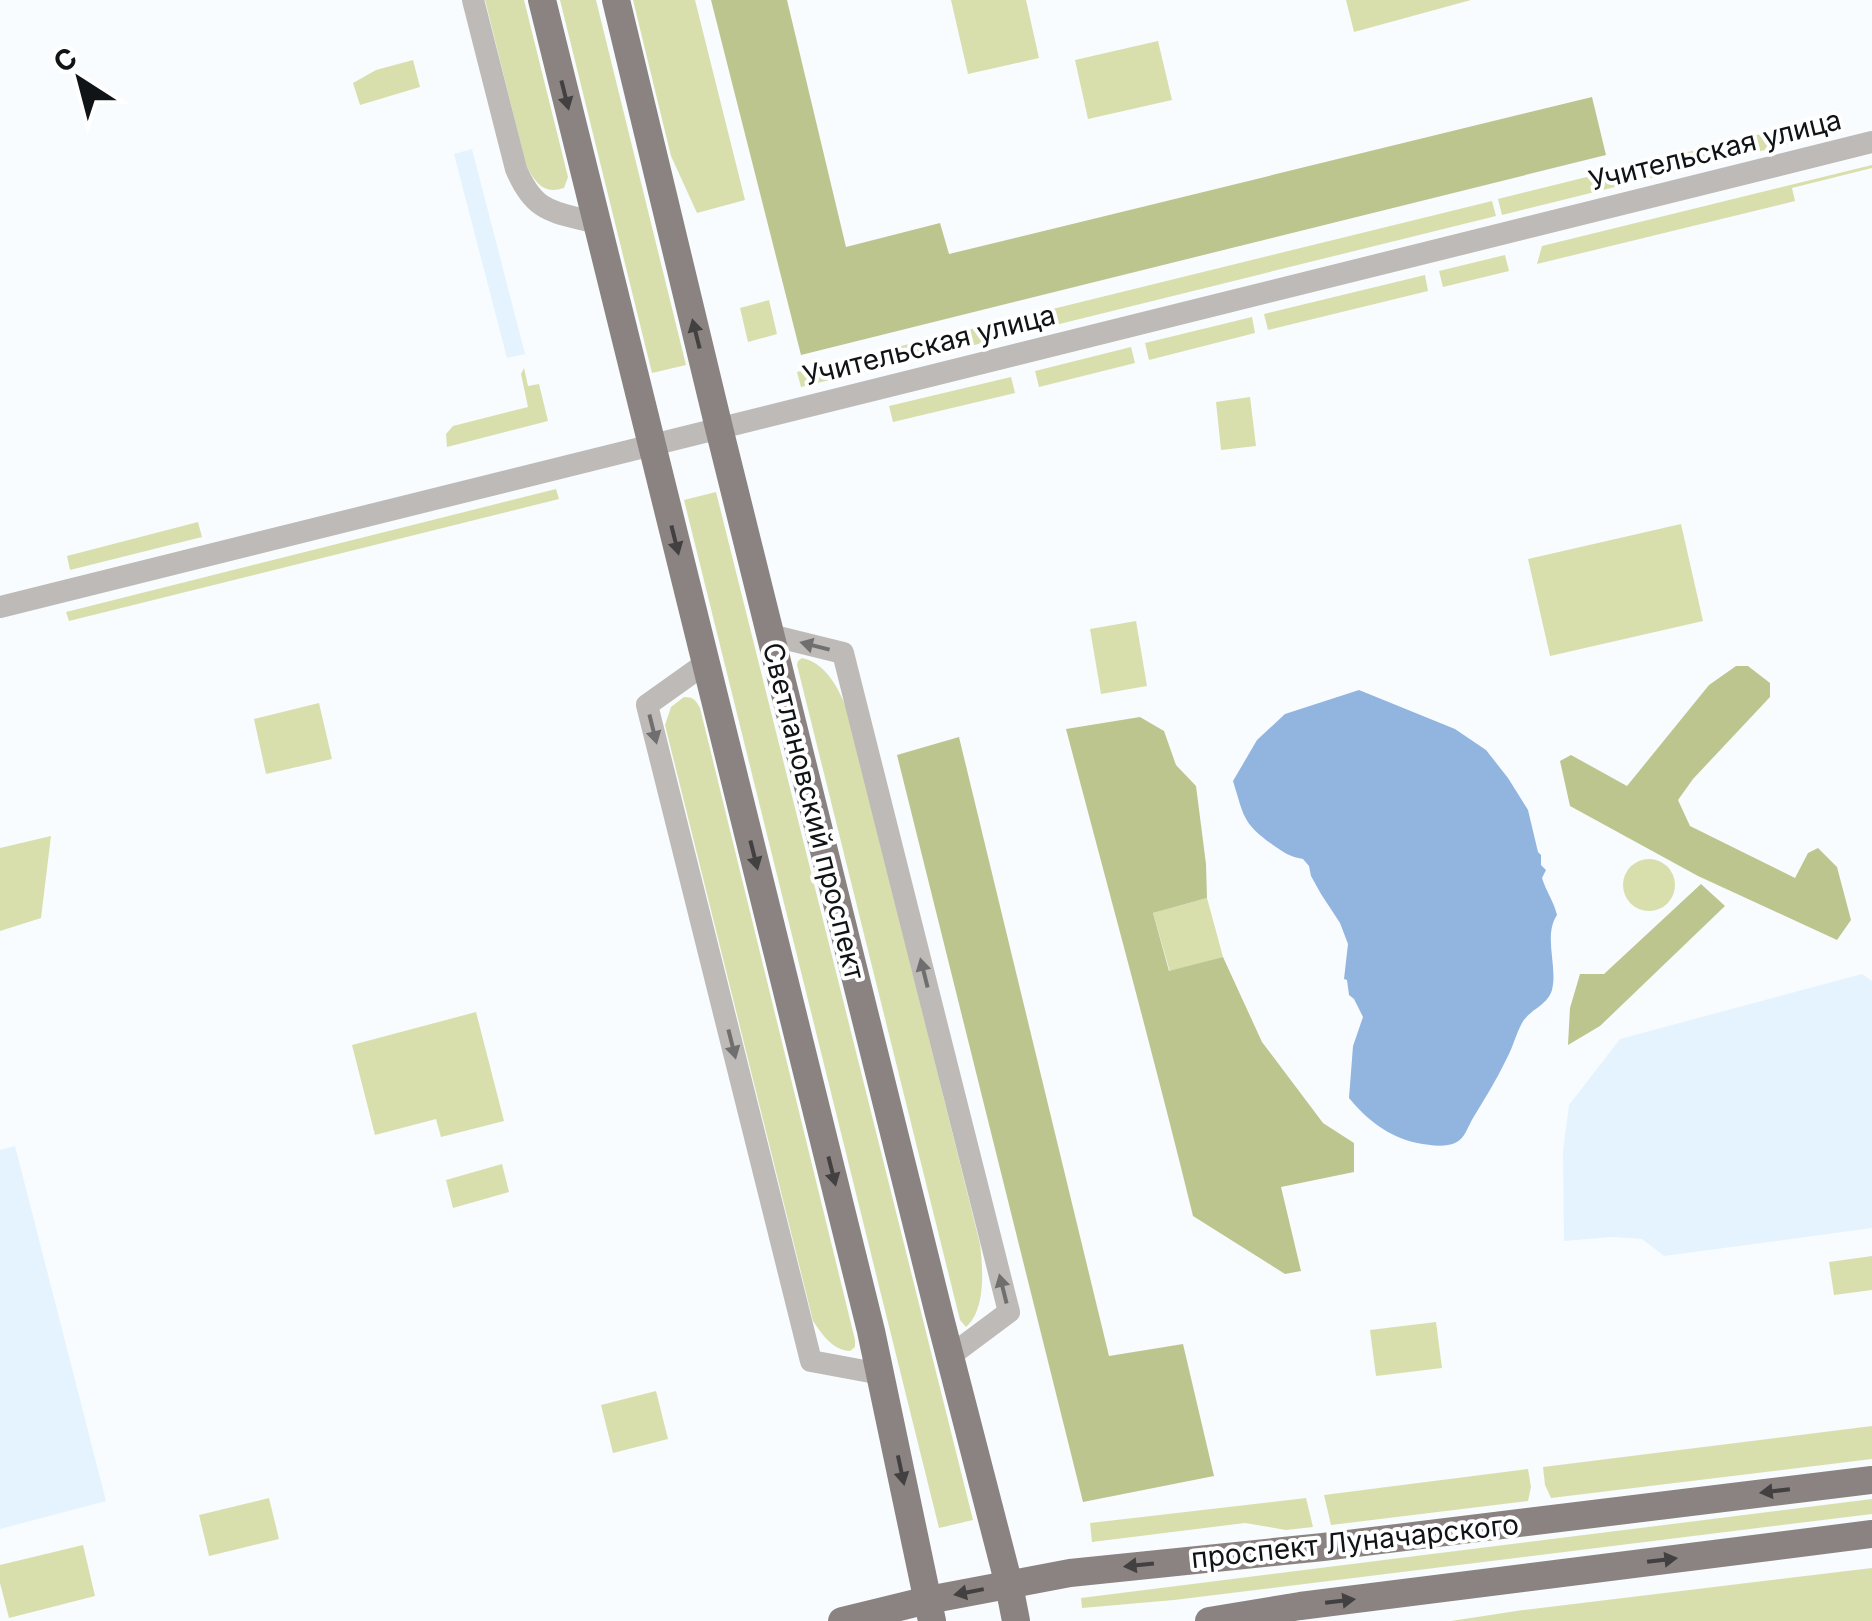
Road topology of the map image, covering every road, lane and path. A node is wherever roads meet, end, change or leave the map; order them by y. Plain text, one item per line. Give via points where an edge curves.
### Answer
1 (474, 0) edge
2 (542, 0) edge
3 (616, 0) edge
4 (1872, 142) edge
5 (596, 223) junction
6 (719, 428) junction
7 (652, 445) junction
8 (0, 607) edge
9 (770, 635) junction
10 (706, 663) junction
11 (950, 1356) junction
12 (881, 1374) junction
13 (1872, 1480) edge
14 (1872, 1534) edge
15 (1009, 1584) junction
16 (930, 1611) edge
17 (842, 1621) edge
18 (1016, 1621) edge
19 (1209, 1621) edge

1 - 5 street via 524,190 541,208
2 -> 5 main road
6 -> 3 main road, Светлановский проспект
4 - 6 street, Учительская улица
5 - 7 main road
6 - 7 street, Учительская улица
6 - 9 main road, Светлановский проспект
7 - 8 street, Учительская улица
7 -> 10 main road
9 - 11 main road, Светлановский проспект
11 -> 9 street via 1009,1312 843,653
10 -> 12 main road
10 -> 12 street via 647,705 811,1361
11 - 15 main road, Светлановский проспект
12 -> 16 main road
13 -> 15 main road, проспект Луначарского
19 -> 14 main road, проспект Луначарского
15 -> 16 main road, проспект Луначарского
15 - 18 main road, Светлановский проспект
16 - 17 main road, проспект Луначарского

